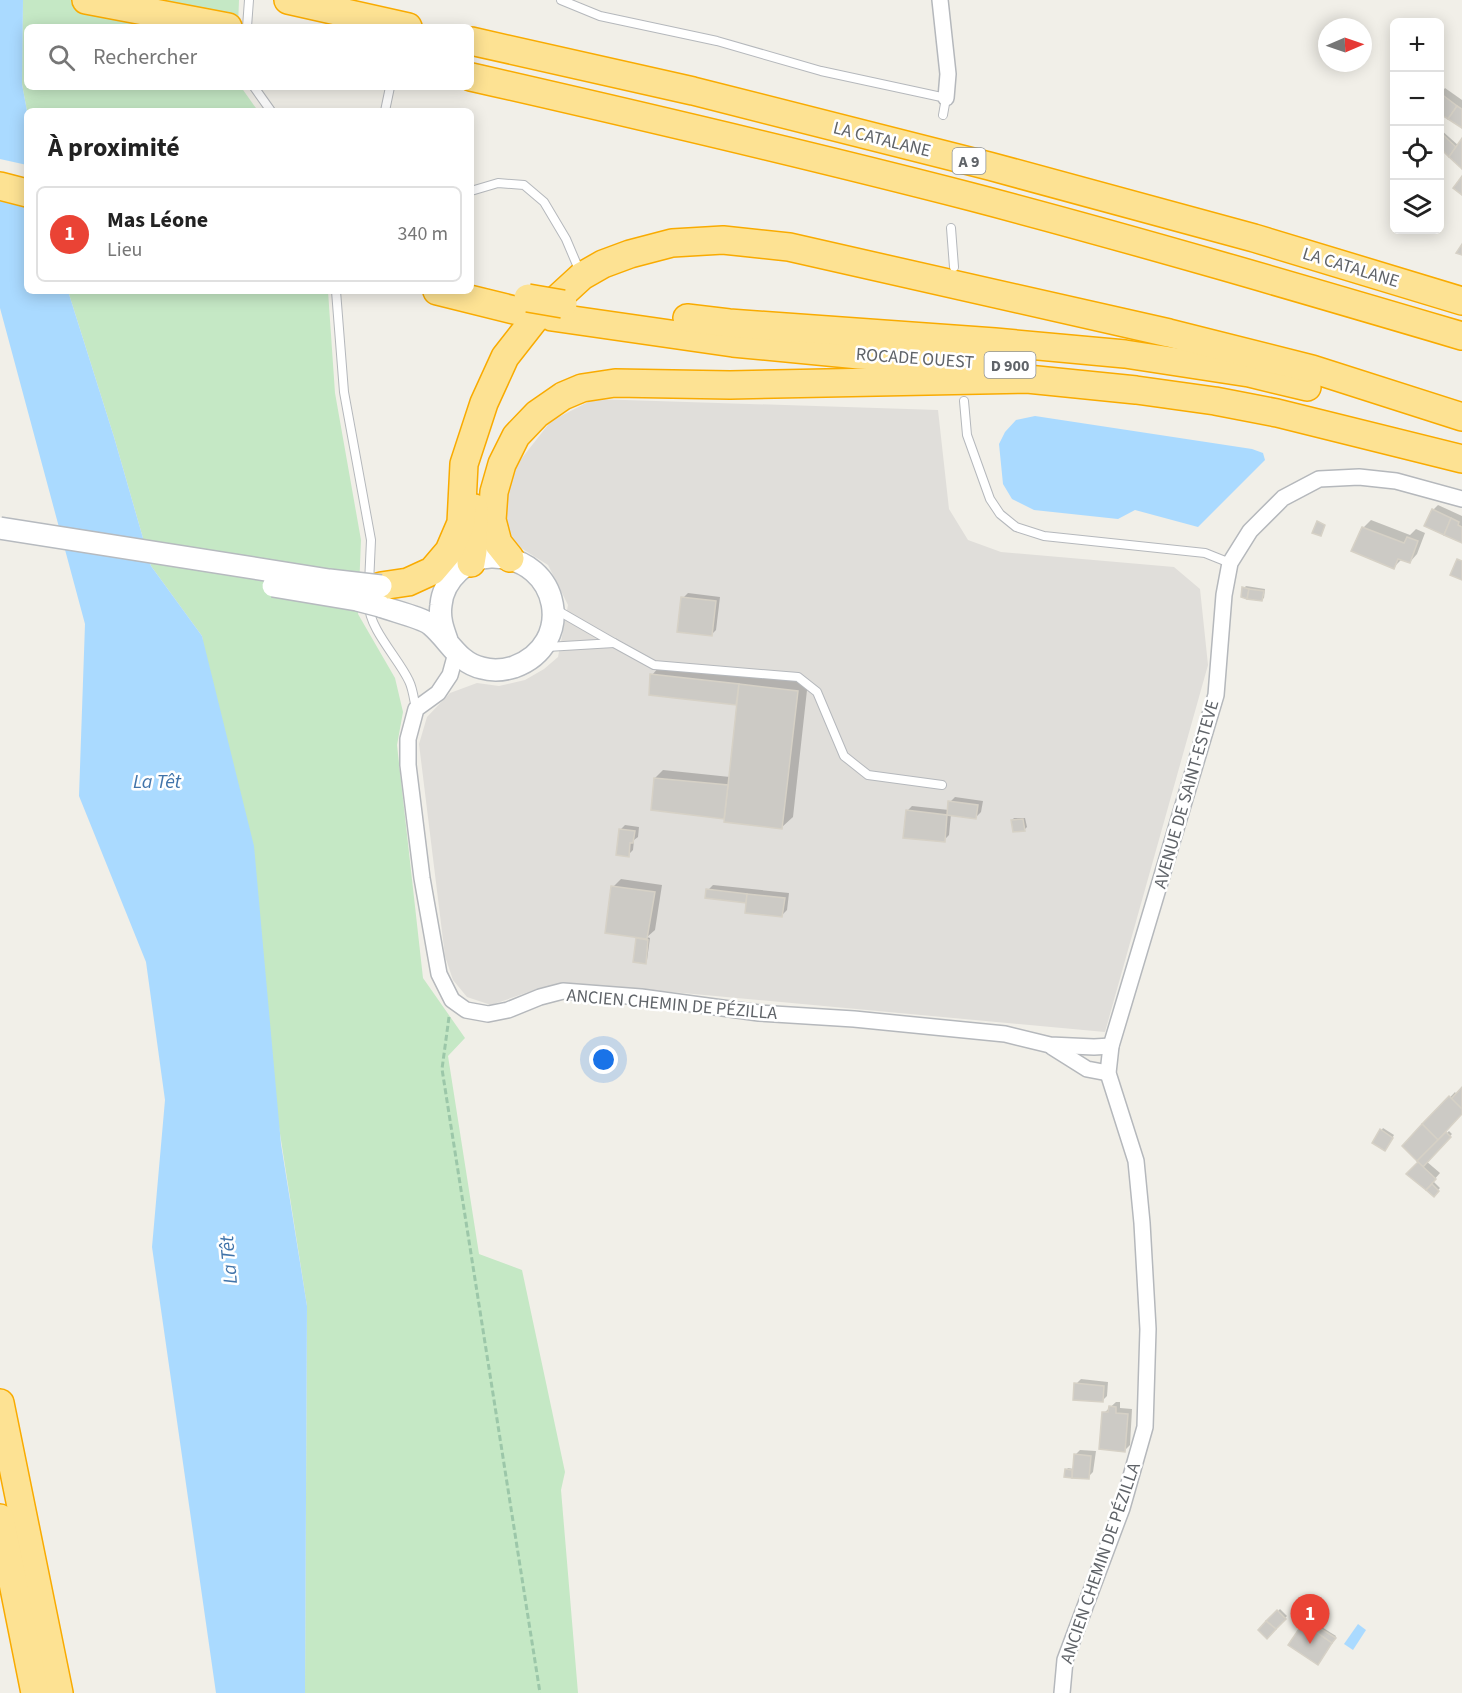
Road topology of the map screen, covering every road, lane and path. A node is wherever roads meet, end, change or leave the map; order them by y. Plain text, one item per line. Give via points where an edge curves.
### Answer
1 (86, 0) edge
2 (249, 0) edge
3 (288, 0) edge
4 (561, 0) edge
5 (940, 0) edge
6 (212, 24) edge
7 (247, 24) edge
8 (395, 24) edge
9 (474, 42) edge
10 (474, 78) edge
11 (256, 90) edge
12 (389, 90) edge
13 (946, 98) junction
14 (269, 108) edge
15 (385, 108) edge
16 (944, 115) dead end
17 (0, 172) edge
18 (24, 178) edge
19 (0, 186) edge
20 (474, 190) edge
21 (24, 192) edge
22 (951, 228) dead end
23 (954, 267) dead end
24 (582, 276) junction
25 (474, 285) edge
26 (336, 294) edge
27 (455, 294) edge
28 (1462, 301) edge
29 (523, 305) junction
30 (557, 310) junction
31 (1462, 336) edge
32 (964, 401) dead end
33 (484, 403) junction
34 (1462, 417) edge
35 (1462, 426) edge
36 (1462, 448) edge
37 (1462, 459) edge
38 (1462, 499) edge
39 (0, 528) edge
40 (0, 542) edge
41 (510, 558) junction
42 (1230, 563) junction
43 (465, 567) junction
44 (381, 596) junction
45 (553, 608) junction
46 (614, 643) junction
47 (451, 647) junction
48 (542, 648) junction
49 (416, 709) junction
50 (942, 785) dead end
51 (452, 1000) junction
52 (1050, 1045) junction
53 (1111, 1046) junction
54 (1108, 1073) junction
55 (0, 1403) edge
56 (0, 1518) edge
57 (35, 1693) edge
58 (60, 1693) edge
59 (540, 1693) edge
60 (1062, 1693) edge

1 - 6 highway
2 - 7 lane
3 - 8 highway
4 - 13 lane via 600,16
5 - 13 street via 948,74
9 - 28 highway, LA CATALANE / A 9 via 693,91 989,166 1254,238
10 - 31 highway, LA CATALANE / A 9 via 972,198
11 - 14 lane
12 - 15 lane
13 - 16 lane
17 - 18 highway
19 - 21 highway
20 - 24 lane via 498,183 524,185 544,202
22 - 23 lane
24 - 33 highway via 534,320 505,357
24 - 34 highway via 630,254 672,243 723,240 789,247 1300,366
25 - 29 highway, ROCADE OUEST / D 900
26 - 49 lane via 344,392 371,540 369,610 374,625 410,682
27 - 29 highway, ROCADE OUEST / D 900
29 - 30 highway, ROCADE OUEST / D 900, bridge
30 - 35 highway, ROCADE OUEST / D 900 via 1125,354 1249,373
30 - 36 highway, ROCADE OUEST / D 900 via 733,343 1002,364 1173,385 1257,400
32 - 42 lane via 967,435 990,499 1016,527 1044,536 1205,553
33 - 43 highway via 473,467 473,551
33 - 44 highway via 464,464 461,523 449,551 432,571
37 - 41 highway via 1215,401 1027,379 730,386 615,384 582,388 563,396 537,414 516,436 494,492 492,520 498,543
38 - 42 street, AVENUE DE SAINT-ESTEVE via 1396,481 1359,477 1319,479 1283,498 1250,531
39 - 44 main road, bridge via 329,580
40 - 44 main road, bridge via 345,598
41 - 43 main road via 490,557
41 - 45 main road via 535,571 550,594
42 - 53 street, AVENUE DE SAINT-ESTEVE via 1216,695
43 - 44 main road via 428,589
43 - 47 main road via 447,585 441,603 441,622
44 - 47 main road via 430,623
45 - 46 lane
45 - 48 main road via 552,629
46 - 48 lane
46 - 50 lane via 654,665 798,677 817,692 844,756 868,775
47 - 48 main road via 468,663 483,669 505,670 526,662
47 - 49 street via 450,675 438,693
49 - 51 street via 408,739 408,765 439,974
51 - 52 street, ANCIEN CHEMIN DE PÉZILLA via 466,1010 488,1014 563,991 1005,1034
51 - 59 path via 442,1069
52 - 53 street, ANCIEN CHEMIN DE PÉZILLA
52 - 54 street, ANCIEN CHEMIN DE PÉZILLA via 1087,1070
53 - 54 street, AVENUE DE SAINT-ESTEVE
54 - 60 street, ANCIEN CHEMIN DE PÉZILLA via 1136,1161 1148,1329 1144,1427 1122,1508 1065,1660
55 - 58 highway
56 - 57 highway

